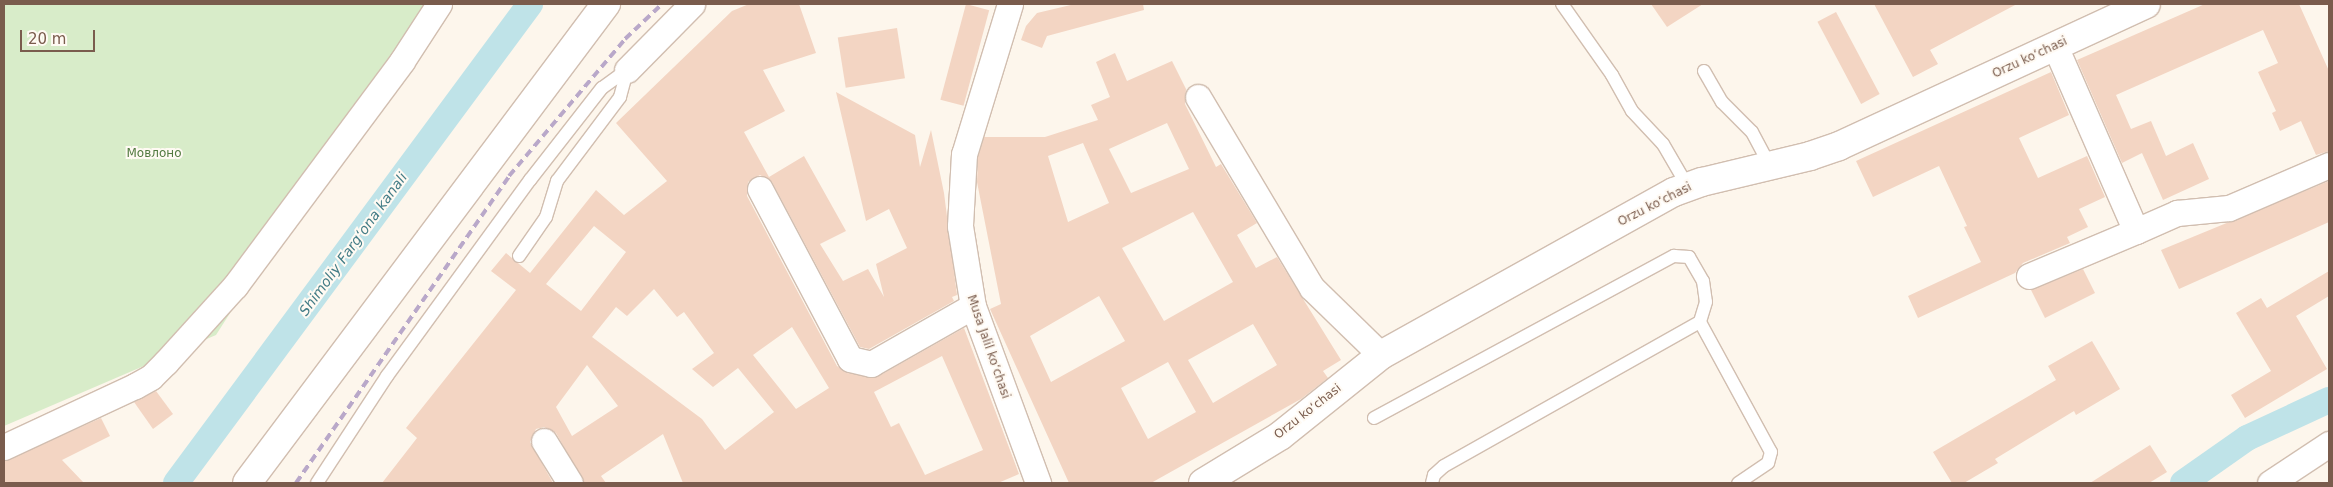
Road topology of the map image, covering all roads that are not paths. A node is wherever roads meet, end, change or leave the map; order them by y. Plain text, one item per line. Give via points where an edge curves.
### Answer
1 (439, 4) edge
2 (606, 4) edge
3 (692, 4) edge
4 (1010, 4) edge
5 (1562, 4) edge
6 (2146, 4) edge
7 (2055, 46) junction
8 (627, 70) junction
9 (1704, 71) dead end
10 (1198, 97) dead end
11 (2329, 165) edge
12 (1770, 166) junction
13 (1688, 187) junction
14 (760, 189) dead end
15 (2136, 231) junction
16 (519, 256) dead end
17 (2029, 276) dead end
18 (973, 306) junction
19 (1700, 322) junction
20 (1381, 355) junction
21 (1374, 418) dead end
22 (544, 441) dead end
23 (2329, 444) edge
24 (4, 447) edge
25 (246, 483) edge
26 (318, 483) edge
27 (570, 483) edge
28 (1038, 483) edge
29 (1203, 483) edge
30 (1432, 483) edge
31 (1738, 483) edge
32 (2270, 483) edge

1 - 24 street via 402,61 235,286 166,362 151,377 135,386
2 - 25 street
3 - 8 street
4 - 18 street, Musa Jalil koʻchasi via 964,154 960,226
5 - 13 lane via 1612,75 1632,111 1663,144
6 - 7 street, Orzu koʻchasi
7 - 12 street, Orzu koʻchasi via 1839,146
7 - 15 street
8 - 16 lane via 620,97 557,181 546,217
8 - 26 lane via 602,88 530,180 387,376
9 - 12 lane via 1722,102 1752,132
10 - 20 street via 1312,288
11 - 15 street via 2229,208 2177,213
12 - 13 street, Orzu koʻchasi
13 - 20 street, Orzu koʻchasi
14 - 18 street via 850,359 871,364
15 - 17 street
18 - 28 street, Musa Jalil koʻchasi
19 - 21 lane via 1706,302 1703,280 1689,257 1674,256
19 - 30 lane via 1444,466 1434,475
19 - 31 lane via 1771,452 1768,463
20 - 29 street, Orzu koʻchasi via 1280,436
22 - 27 street
23 - 32 street

